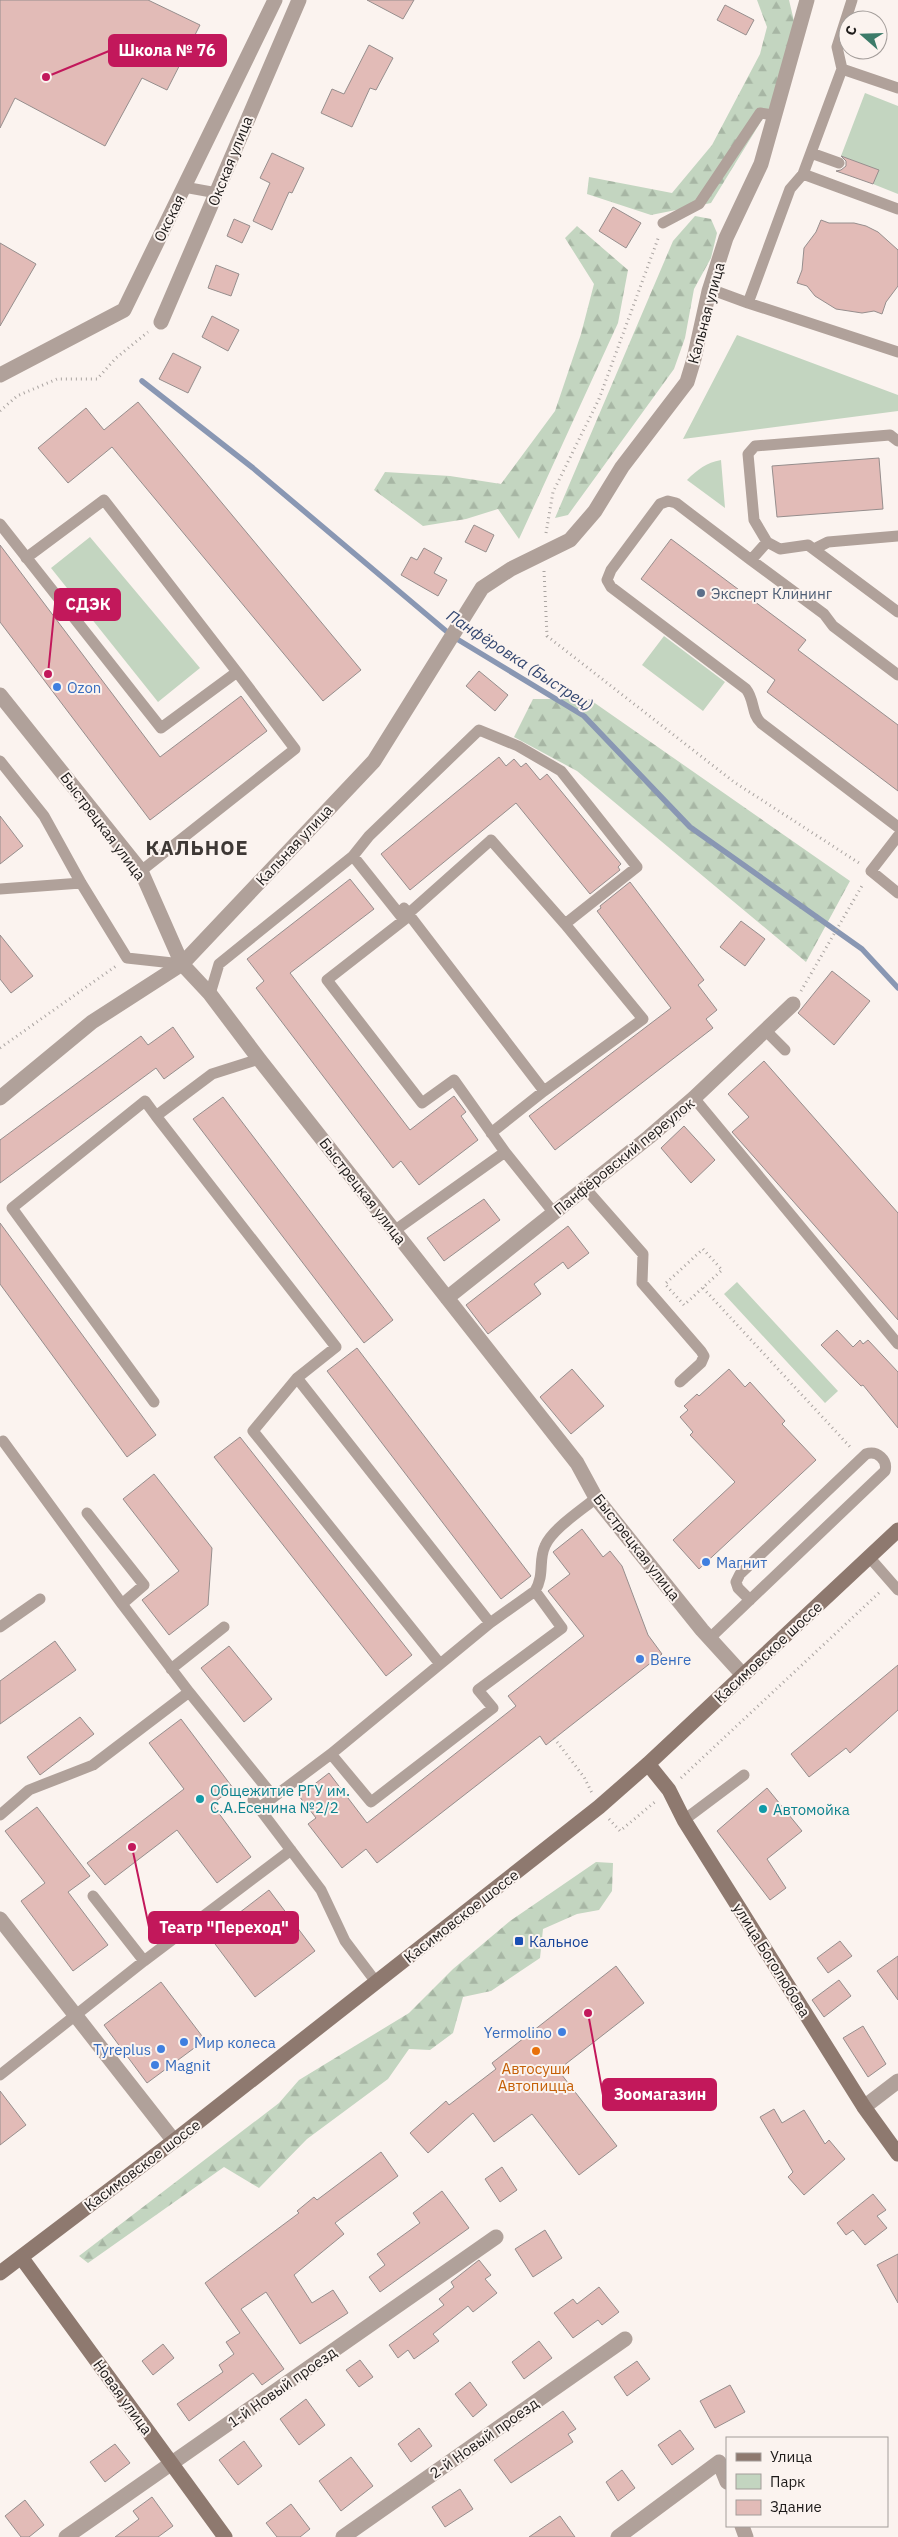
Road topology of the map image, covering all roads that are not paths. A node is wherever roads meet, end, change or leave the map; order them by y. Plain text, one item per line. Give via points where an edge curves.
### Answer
1 (275, 0) edge
2 (299, 0) edge
3 (806, 0) edge
4 (852, 0) edge
5 (842, 69) junction
6 (898, 88) edge
7 (773, 115) junction
8 (811, 153) junction
9 (839, 163) dead end
10 (803, 174) junction
11 (184, 187) junction
12 (217, 194) junction
13 (898, 209) edge
14 (664, 223) road end
15 (710, 289) junction
16 (748, 303) junction
17 (161, 322) road end
18 (898, 352) edge
19 (0, 375) edge
20 (897, 438) edge
21 (0, 524) edge
22 (898, 536) edge
23 (767, 542) junction
24 (814, 549) junction
25 (26, 558) junction
26 (751, 560) junction
27 (898, 612) edge
28 (237, 672) junction
29 (898, 675) edge
30 (0, 696) edge
31 (0, 761) edge
32 (898, 827) edge
33 (898, 836) edge
34 (355, 853) junction
35 (141, 871) junction
36 (81, 883) junction
37 (0, 889) edge
38 (898, 893) edge
39 (409, 913) junction
40 (565, 924) junction
41 (182, 964) junction
42 (210, 994) junction
43 (793, 1004) road end
44 (765, 1030) junction
45 (785, 1050) dead end
46 (259, 1059) junction
47 (544, 1091) junction
48 (0, 1098) edge
49 (694, 1098) junction
50 (156, 1116) junction
51 (491, 1133) junction
52 (505, 1152) junction
53 (585, 1188) junction
54 (554, 1213) junction
55 (394, 1231) junction
56 (447, 1298) junction
57 (898, 1344) edge
58 (296, 1378) junction
59 (680, 1382) dead end
60 (154, 1402) dead end
61 (3, 1441) dead end
62 (596, 1498) junction
63 (87, 1513) dead end
64 (898, 1530) edge
65 (870, 1558) junction
66 (894, 1586) edge
67 (535, 1591) junction
68 (40, 1599) dead end
69 (750, 1600) junction
70 (122, 1604) junction
71 (490, 1623) junction
72 (0, 1627) edge
73 (224, 1627) dead end
74 (710, 1638) junction
75 (440, 1664) junction
76 (171, 1669) junction
77 (743, 1675) junction
78 (189, 1692) junction
79 (331, 1754) junction
80 (648, 1764) junction
81 (744, 1775) dead end
82 (273, 1796) junction
83 (0, 1815) edge
84 (684, 1820) junction
85 (291, 1850) junction
86 (93, 1896) dead end
87 (0, 1919) edge
88 (144, 1961) junction
89 (376, 1982) junction
90 (75, 2017) junction
91 (0, 2075) edge
92 (898, 2081) edge
93 (864, 2107) junction
94 (174, 2142) junction
95 (898, 2154) edge
96 (496, 2237) dead end
97 (21, 2257) junction
98 (0, 2273) edge
99 (626, 2339) dead end
100 (172, 2464) junction
101 (726, 2479) edge
102 (66, 2537) edge
103 (225, 2537) edge
104 (343, 2537) edge
105 (618, 2537) edge

1 - 11 street, Окская
2 - 12 street, Окская улица
3 - 7 street, Кальная улица
4 - 5 lane via 836,47
5 - 6 lane
5 - 8 lane
7 - 14 lane via 760,113 699,204
7 - 15 street, Кальная улица via 761,164 726,238
8 - 9 lane
8 - 10 lane
10 - 13 lane
10 - 16 lane via 790,189
11 - 12 lane
11 - 19 street, Окская via 124,310
12 - 17 street, Окская улица
15 - 16 lane
15 - 41 street, Кальная улица via 687,382 622,467 595,511 570,540 511,569 482,588 374,761
16 - 18 lane
20 - 23 lane via 890,435 750,449 753,516
21 - 25 lane
22 - 24 lane via 828,542
23 - 24 lane via 780,549 808,545
23 - 26 lane
24 - 27 lane
25 - 28 lane via 161,728
25 - 28 lane via 104,500
26 - 29 lane
26 - 32 lane via 676,503 668,501 660,504 607,580 610,587 746,689 756,719
28 - 35 lane via 295,749
30 - 35 street, Быстрецкая улица
31 - 36 lane via 44,816
33 - 38 lane via 870,871
34 - 39 lane
34 - 40 lane via 368,836 479,730 518,746 561,771 637,867
34 - 42 lane via 219,964
34 - 51 lane via 404,920 327,980 422,1102 454,1080
35 - 41 street, Быстрецкая улица
36 - 37 lane
36 - 41 lane via 126,958
39 - 40 lane via 491,840
39 - 47 lane
40 - 47 lane via 643,1019
41 - 42 street, Быстрецкая улица
41 - 48 street, Кальная улица via 92,1022
42 - 46 street, Быстрецкая улица
43 - 44 street, Панфёровский переулок
44 - 45 lane
44 - 49 street, Панфёровский переулок
46 - 50 lane via 212,1074
46 - 55 street, Быстрецкая улица
47 - 51 lane
49 - 53 street, Панфёровский переулок
49 - 57 lane
50 - 58 lane via 336,1347
50 - 60 lane via 145,1101 12,1208
51 - 52 lane
52 - 54 lane
52 - 55 lane
53 - 54 street, Панфёровский переулок
53 - 59 lane via 643,1254 642,1283 704,1356 701,1363
54 - 56 street, Панфёровский переулок
55 - 56 street, Быстрецкая улица
56 - 62 street, Быстрецкая улица via 577,1463
58 - 71 lane
58 - 75 lane via 253,1431
61 - 70 lane
62 - 67 lane via 549,1538 544,1548 541,1580
62 - 74 street, Быстрецкая улица
63 - 70 lane via 144,1585
64 - 65 main road, Касимовское шоссе
65 - 66 lane
65 - 77 main road, Касимовское шоссе
67 - 71 lane
67 - 79 lane via 562,1628 478,1690 493,1708 372,1802
68 - 72 lane
69 - 69 lane via 885,1472 884,1462 877,1454 866,1454 740,1574 736,1582 738,1588
69 - 74 lane
70 - 76 lane
71 - 75 lane
73 - 76 lane
74 - 77 street, Быстрецкая улица
75 - 79 lane
76 - 78 lane
77 - 80 main road, Касимовское шоссе
78 - 82 lane
78 - 83 lane via 93,1765 29,1790
79 - 82 lane
80 - 84 main road, улица Боголюбова via 669,1790
80 - 89 main road, Касимовское шоссе via 599,1807
81 - 84 lane
82 - 85 lane via 256,1804
84 - 93 main road, улица Боголюбова
85 - 88 lane
85 - 89 lane via 322,1890 345,1942
86 - 88 lane
87 - 90 street
88 - 90 lane
89 - 94 main road, Касимовское шоссе
90 - 91 lane
90 - 94 street
92 - 93 street
93 - 95 main road, улица Боголюбова
94 - 97 main road, Касимовское шоссе
96 - 100 street, 1-й Новый проезд
97 - 98 main road, Касимовское шоссе
97 - 100 main road, Новая улица
99 - 104 street, 2-й Новый проезд
100 - 102 street, 1-й Новый проезд
100 - 103 main road, Новая улица
101 - 105 street via 720,2462

